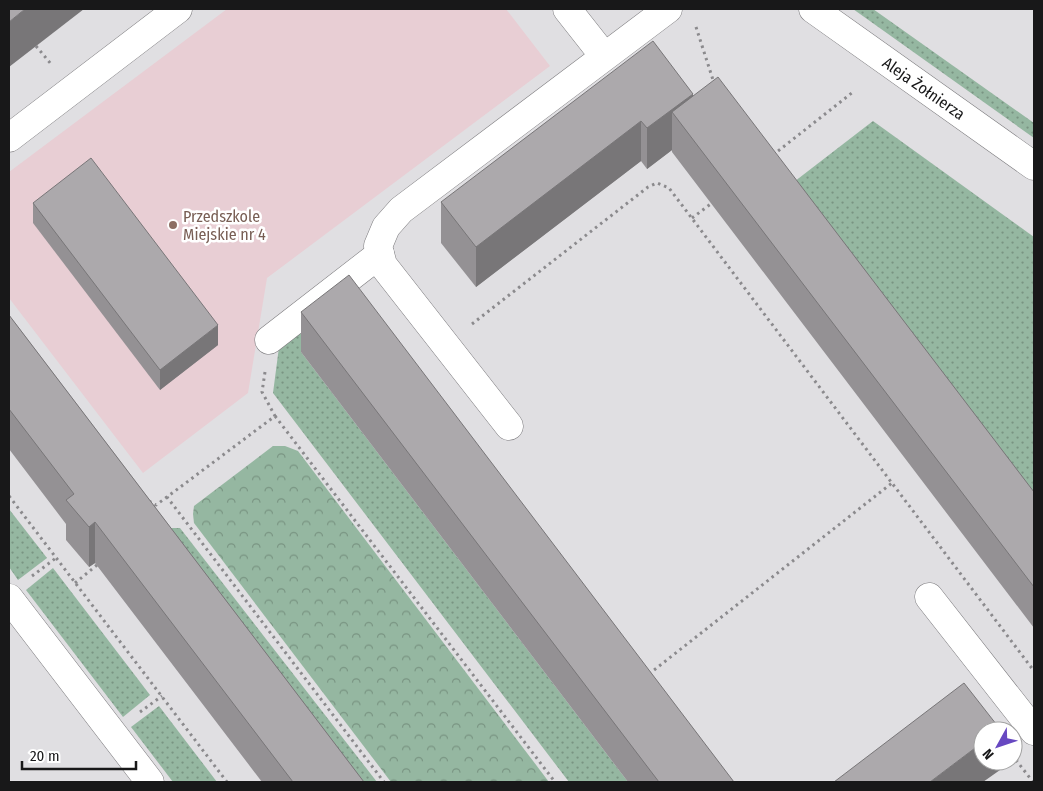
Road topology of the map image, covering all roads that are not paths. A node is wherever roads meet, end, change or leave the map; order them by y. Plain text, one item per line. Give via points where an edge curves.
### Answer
1 (178, 9) edge
2 (568, 9) edge
3 (668, 9) edge
4 (813, 9) edge
5 (604, 56) junction
6 (9, 138) edge
7 (1034, 166) edge
8 (380, 254) junction
9 (269, 340) road end
10 (509, 426) dead end
11 (929, 597) dead end
12 (9, 598) edge
13 (1034, 731) edge
14 (150, 782) edge

1 - 6 street
2 - 5 street
3 - 5 street
4 - 7 street, Aleja Żołnierza
5 - 8 street via 401,210 386,227 378,246
8 - 9 street
8 - 10 street via 382,265
11 - 13 street
12 - 14 street

